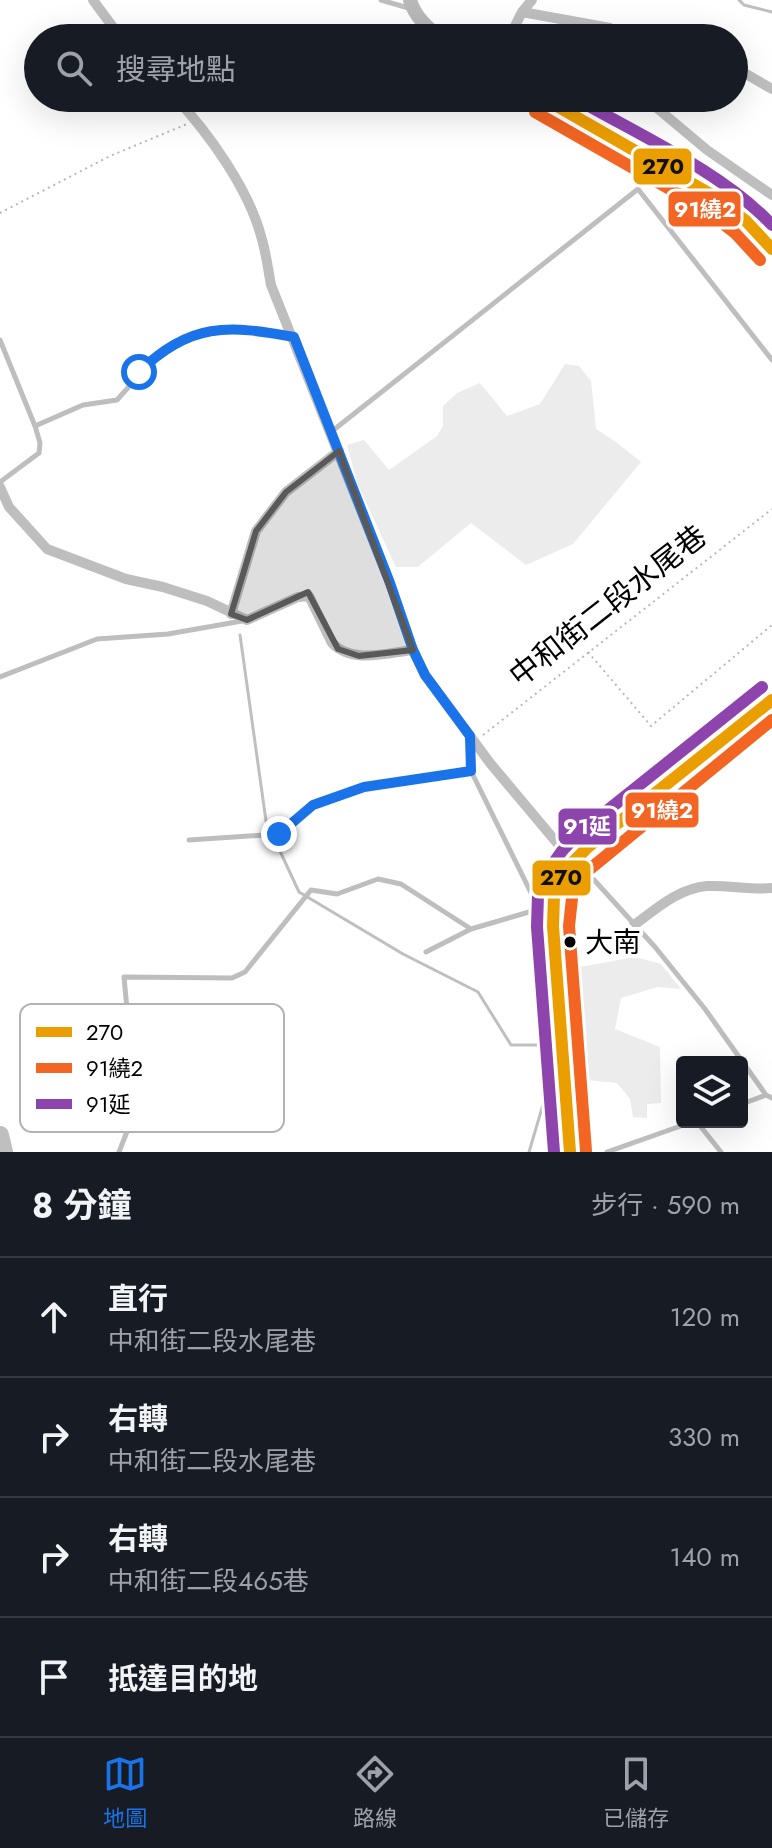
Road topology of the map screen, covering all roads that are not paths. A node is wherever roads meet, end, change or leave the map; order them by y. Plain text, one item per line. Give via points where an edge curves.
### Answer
1 (93, 0) edge
2 (381, 0) edge
3 (532, 0) edge
4 (412, 5) edge
5 (522, 12) junction
6 (111, 24) edge
7 (425, 24) edge
8 (516, 24) edge
9 (588, 24) edge
10 (748, 75) edge
11 (772, 89) edge
12 (188, 112) edge
13 (567, 112) edge
14 (662, 112) edge
15 (772, 195) edge
16 (772, 249) edge
17 (294, 337) junction
18 (0, 340) edge
19 (772, 360) edge
20 (35, 426) junction
21 (331, 432) junction
22 (339, 451) junction
23 (0, 484) edge
24 (231, 614) junction
25 (247, 620) junction
26 (413, 650) junction
27 (0, 677) edge
28 (772, 700) edge
29 (472, 739) junction
30 (471, 771) junction
31 (189, 840) dead end
32 (573, 862) junction
33 (772, 888) edge
34 (546, 907) junction
35 (634, 925) junction
36 (471, 929) junction
37 (426, 952) dead end
38 (127, 1004) edge
39 (769, 1097) edge
40 (748, 1102) edge
41 (677, 1128) edge
42 (700, 1128) edge
43 (127, 1132) edge
44 (119, 1152) edge
45 (570, 1152) edge
46 (607, 1152) edge
47 (721, 1152) edge

1 - 6 street
2 - 4 lane
3 - 5 street
4 - 7 main road
5 - 8 street
5 - 9 street
10 - 11 street
12 - 17 street via 249,205 271,285
13 - 16 main road via 712,195
14 - 15 street
17 - 20 lane via 224,328 186,339 158,354 117,400 83,405
17 - 21 street
18 - 20 lane
19 - 21 lane via 638,189
20 - 23 lane via 39,453
21 - 22 street
22 - 24 street via 286,492 256,531
22 - 26 street
23 - 24 street via 9,507 47,549 126,579 207,601
24 - 25 street
25 - 26 street via 309,596 338,649 359,656
25 - 27 lane via 97,639
26 - 29 street
28 - 32 main road
29 - 30 lane
29 - 32 street
30 - 31 lane via 364,787 313,805 279,834
30 - 34 lane
32 - 34 main road
32 - 35 lane
33 - 35 street via 706,886 685,891
34 - 36 lane
34 - 45 main road via 553,926
35 - 39 lane
36 - 37 lane
36 - 38 lane via 401,884 378,879 337,894 311,890 245,972 232,978 124,977
39 - 40 lane
41 - 46 lane
42 - 47 lane
43 - 44 lane

